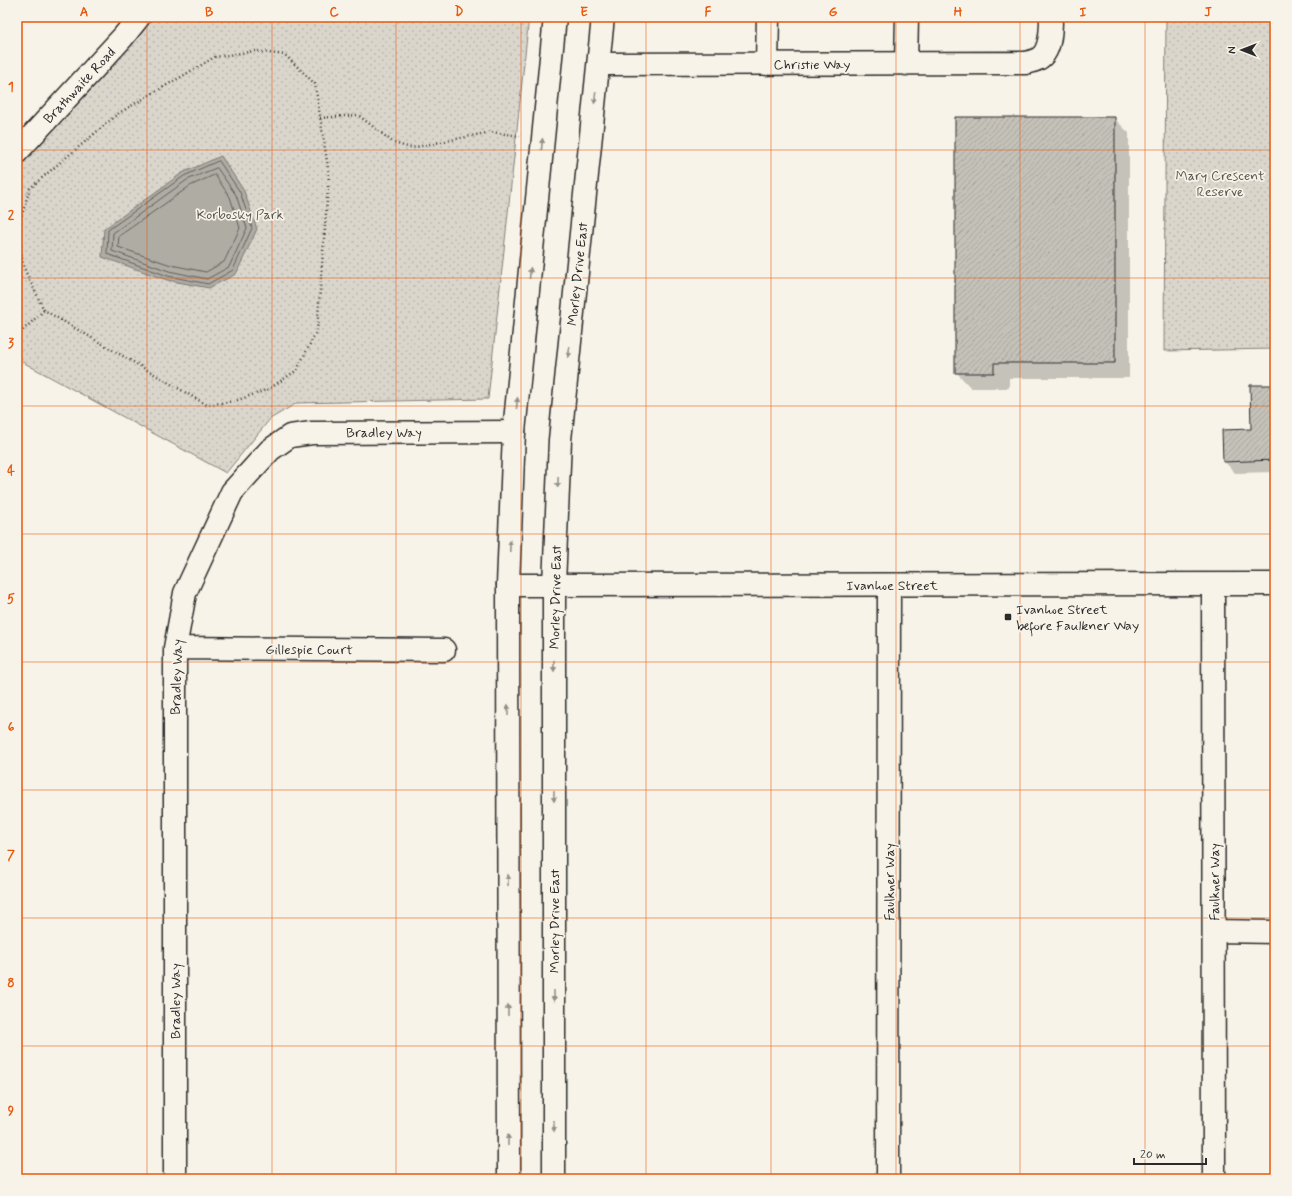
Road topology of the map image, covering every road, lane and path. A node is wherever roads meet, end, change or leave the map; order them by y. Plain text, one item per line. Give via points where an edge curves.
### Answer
1 (139, 17) edge
2 (555, 17) edge
3 (603, 17) edge
4 (768, 17) edge
5 (907, 17) edge
6 (1051, 17) edge
7 (599, 64) junction
8 (767, 64) junction
9 (906, 64) junction
10 (320, 118) junction
11 (521, 136) dead end
12 (17, 152) edge
13 (17, 232) edge
14 (44, 310) junction
15 (17, 336) edge
16 (514, 432) junction
17 (1275, 584) edge
18 (508, 585) junction
19 (554, 585) junction
20 (890, 585) junction
21 (1213, 585) junction
22 (175, 648) junction
23 (444, 650) dead end
24 (1215, 931) junction
25 (1275, 932) edge
26 (175, 1179) edge
27 (508, 1179) edge
28 (554, 1179) edge
29 (888, 1179) edge
30 (1214, 1179) edge

1 - 12 street, Brathwaite Road
16 -> 2 street
3 - 7 street, Morley Drive East
4 - 8 street
5 - 9 street
6 - 9 street, Christie Way via 1047,47 1039,59 1025,64
7 - 8 street, Christie Way
7 -> 19 street, Morley Drive East via 560,440
8 - 9 street, Christie Way
10 - 11 path via 358,115 394,143 411,148 491,132
10 - 13 path via 314,84 286,55 255,51 215,57 118,113 30,188
10 - 14 path via 329,174 316,330 297,370 269,389 235,401 207,405
13 - 14 path via 24,268
14 - 15 path
18 -> 16 street
16 - 22 street, Bradley Way via 312,433 290,436 270,450 232,492 186,593
17 - 21 street, Ivanhoe Street
18 - 19 street, Ivanhoe Street
27 -> 18 street
19 - 20 street, Ivanhoe Street
19 -> 28 street, Morley Drive East
20 - 21 street, Ivanhoe Street
20 - 29 street, Faulkner Way
21 - 24 street, Faulkner Way
22 - 23 street, Gillespie Court
22 - 26 street, Bradley Way
24 - 25 street
24 - 30 street, Faulkner Way

